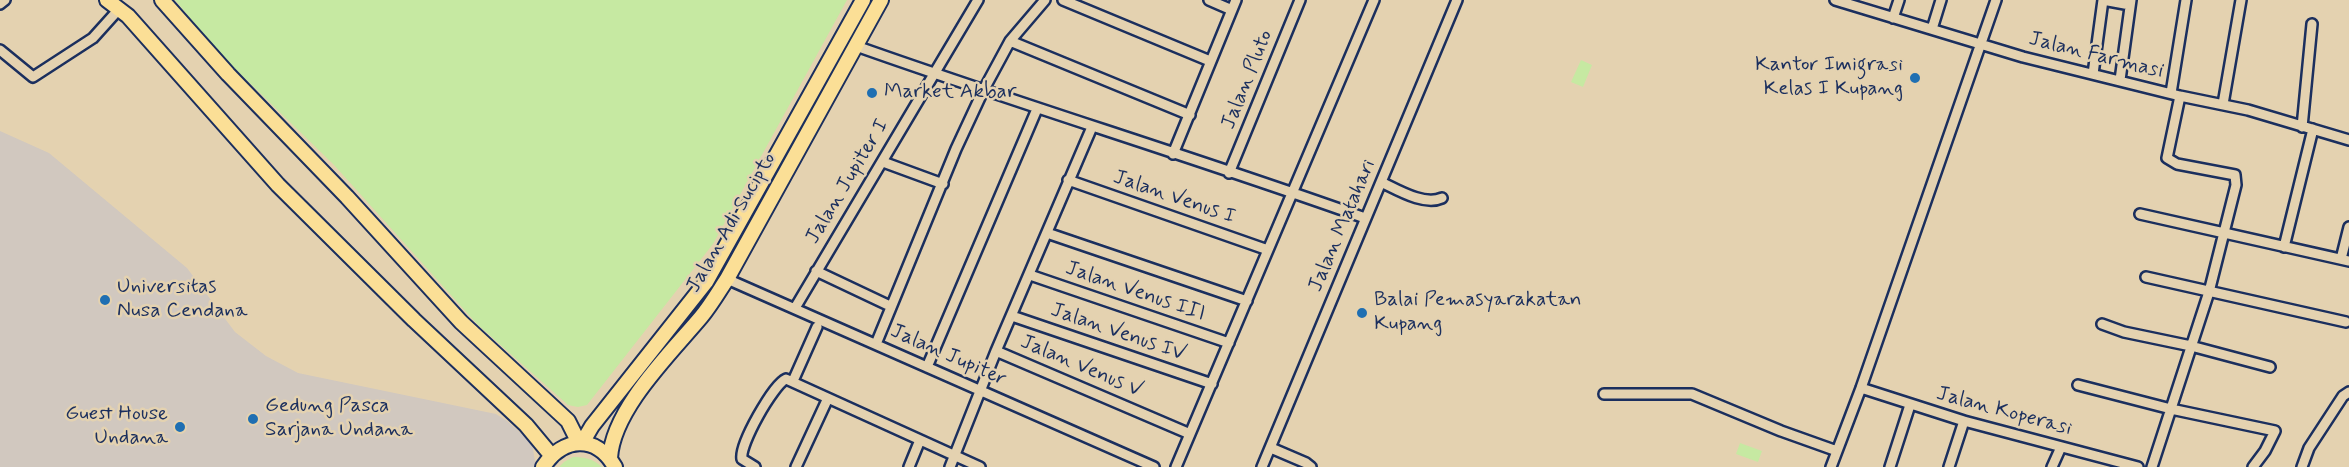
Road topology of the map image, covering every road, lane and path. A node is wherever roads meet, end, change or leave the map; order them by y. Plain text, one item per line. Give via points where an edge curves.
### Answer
1 (4, 0) edge
2 (107, 0) edge
3 (162, 0) edge
4 (863, 0) edge
5 (978, 0) edge
6 (1045, 0) edge
7 (1063, 0) edge
8 (1209, 0) edge
9 (1236, 0) edge
10 (1300, 0) edge
11 (1374, 0) edge
12 (1457, 0) edge
13 (1835, 0) edge
14 (1899, 0) edge
15 (1941, 0) edge
16 (1996, 0) edge
17 (2103, 0) edge
18 (2186, 0) edge
19 (2241, 0) edge
20 (877, 1) edge
21 (1852, 2) edge
22 (2130, 2) edge
23 (0, 4) edge
24 (120, 8) junction
25 (1232, 10) junction
26 (1893, 18) junction
27 (2312, 24) dead end
28 (1932, 29) junction
29 (1010, 40) junction
30 (1979, 44) junction
31 (856, 46) junction
32 (0, 50) edge
33 (1210, 61) junction
34 (933, 73) junction
35 (2093, 74) junction
36 (2120, 80) junction
37 (983, 91) junction
38 (2175, 94) junction
39 (2223, 104) junction
40 (1037, 109) junction
41 (1190, 116) junction
42 (1092, 127) junction
43 (2302, 127) junction
44 (2313, 129) junction
45 (2349, 140) edge
46 (1173, 154) junction
47 (883, 162) junction
48 (1229, 173) junction
49 (1068, 180) junction
50 (1381, 182) junction
51 (943, 184) junction
52 (1294, 192) junction
53 (1442, 198) dead end
54 (2140, 214) dead end
55 (1365, 218) junction
56 (2349, 227) edge
57 (1047, 233) junction
58 (2225, 233) junction
59 (2284, 247) junction
60 (1268, 250) junction
61 (2345, 260) edge
62 (816, 271) junction
63 (1030, 274) junction
64 (2146, 277) dead end
65 (727, 279) junction
66 (2209, 292) junction
67 (1247, 301) junction
68 (890, 306) junction
69 (795, 308) junction
70 (1012, 316) junction
71 (2346, 322) dead end
72 (2102, 324) dead end
73 (817, 327) dead end
74 (1229, 343) junction
75 (876, 344) junction
76 (2191, 346) junction
77 (996, 351) junction
78 (927, 367) junction
79 (2270, 367) dead end
80 (793, 381) junction
81 (1212, 384) junction
82 (2078, 385) dead end
83 (1861, 388) junction
84 (981, 391) junction
85 (2349, 392) edge
86 (1604, 394) dead end
87 (828, 398) junction
88 (1911, 405) junction
89 (2171, 409) junction
90 (1964, 421) junction
91 (1190, 434) junction
92 (920, 440) junction
93 (581, 443) junction
94 (2061, 447) junction
95 (1270, 448) junction
96 (1837, 451) junction
97 (955, 456) junction
98 (547, 461) edge
99 (613, 463) edge
100 (755, 467) edge
101 (796, 467) edge
102 (909, 467) edge
103 (950, 467) edge
104 (980, 467) edge
105 (1154, 467) edge
106 (1176, 467) edge
107 (1263, 467) edge
108 (1311, 467) edge
109 (1831, 467) edge
110 (1890, 467) edge
111 (1949, 467) edge
112 (2052, 467) edge
113 (2138, 467) edge
114 (2152, 467) edge
115 (2253, 467) edge
116 (2302, 467) edge

1 - 23 street
2 - 24 highway
3 - 93 highway via 461,322 568,421
4 - 93 highway, Jalan Adi Sucipto via 711,274
5 - 34 street, Jalan Jupiter I
6 - 29 street
7 - 33 street
8 - 25 street
9 - 25 street
10 - 48 street, Jalan Pluto
11 - 52 street
12 - 50 street, Jalan Matahari
13 - 21 street, Jalan Farmasi
14 - 26 street
15 - 28 street
16 - 30 street
17 - 22 street
17 - 35 street
18 - 38 street
19 - 39 street
20 - 31 highway, Jalan Adi Sucipto
21 - 26 street, Jalan Farmasi
22 - 36 street
24 - 32 street via 93,38 33,77
24 - 98 highway via 278,185 526,425
25 - 33 street
26 - 28 street, Jalan Farmasi
27 - 43 street
28 - 30 street, Jalan Farmasi
29 - 37 street
29 - 41 street
30 - 35 street, Jalan Farmasi
30 - 83 street
31 - 34 street
31 - 65 highway, Jalan Adi Sucipto
33 - 41 street
34 - 37 street
34 - 47 street, Jalan Jupiter I
35 - 36 street, Jalan Farmasi
36 - 38 street, Jalan Farmasi
37 - 40 street
37 - 51 street
38 - 39 street, Jalan Farmasi
38 - 58 street via 2167,158 2177,164 2235,175
39 - 43 street, Jalan Farmasi
40 - 42 street
40 - 78 street
41 - 46 street
42 - 46 street
42 - 49 street
43 - 44 street, Jalan Farmasi
44 - 45 street, Jalan Farmasi
44 - 59 street
46 - 48 street
47 - 51 street
47 - 62 street, Jalan Jupiter I
48 - 52 street
49 - 57 street
49 - 60 street, Jalan Venus I
50 - 53 street via 1420,198
50 - 55 street, Jalan Matahari
51 - 68 street
52 - 55 street
52 - 60 street
54 - 58 street
55 - 95 street, Jalan Matahari
56 - 61 street
57 - 63 street
57 - 67 street
58 - 59 street
58 - 66 street
59 - 61 street
60 - 67 street
62 - 68 street
62 - 69 street, Jalan Jupiter I
63 - 70 street
63 - 74 street, Jalan Venus III
64 - 66 street
65 - 69 street, Jalan Jupiter
65 - 99 highway, Jalan Adi Sucipto via 633,401 616,429
66 - 71 street
66 - 76 street
67 - 74 street
68 - 75 street
69 - 75 street, Jalan Jupiter
70 - 77 street
70 - 81 street, Jalan Venus IV
72 - 76 street
73 - 80 street
74 - 81 street
75 - 78 street, Jalan Jupiter
76 - 79 street
76 - 89 street
77 - 84 street, Jalan Venus V
77 - 91 street, Jalan Venus V
78 - 84 street, Jalan Jupiter
80 - 87 street
80 - 100 street via 786,379 777,384 742,448 742,459
81 - 91 street
82 - 89 street
83 - 88 street, Jalan Koperasi
83 - 96 street
84 - 97 street, Jalan Venus V
84 - 105 street, Jalan Jupiter
85 - 116 street via 2309,448
86 - 96 street via 1692,394
87 - 92 street
87 - 101 street
88 - 90 street, Jalan Koperasi
88 - 110 street
89 - 114 street
89 - 115 street via 2275,431
90 - 94 street, Jalan Koperasi
90 - 111 street
91 - 106 street
92 - 97 street
92 - 102 street
93 - 98 highway via 559,448
93 - 99 highway via 602,451
94 - 112 street
94 - 113 street, Jalan Koperasi
95 - 107 street, Jalan Matahari
95 - 108 street
96 - 109 street
97 - 103 street, Jalan Venus V
97 - 104 street

